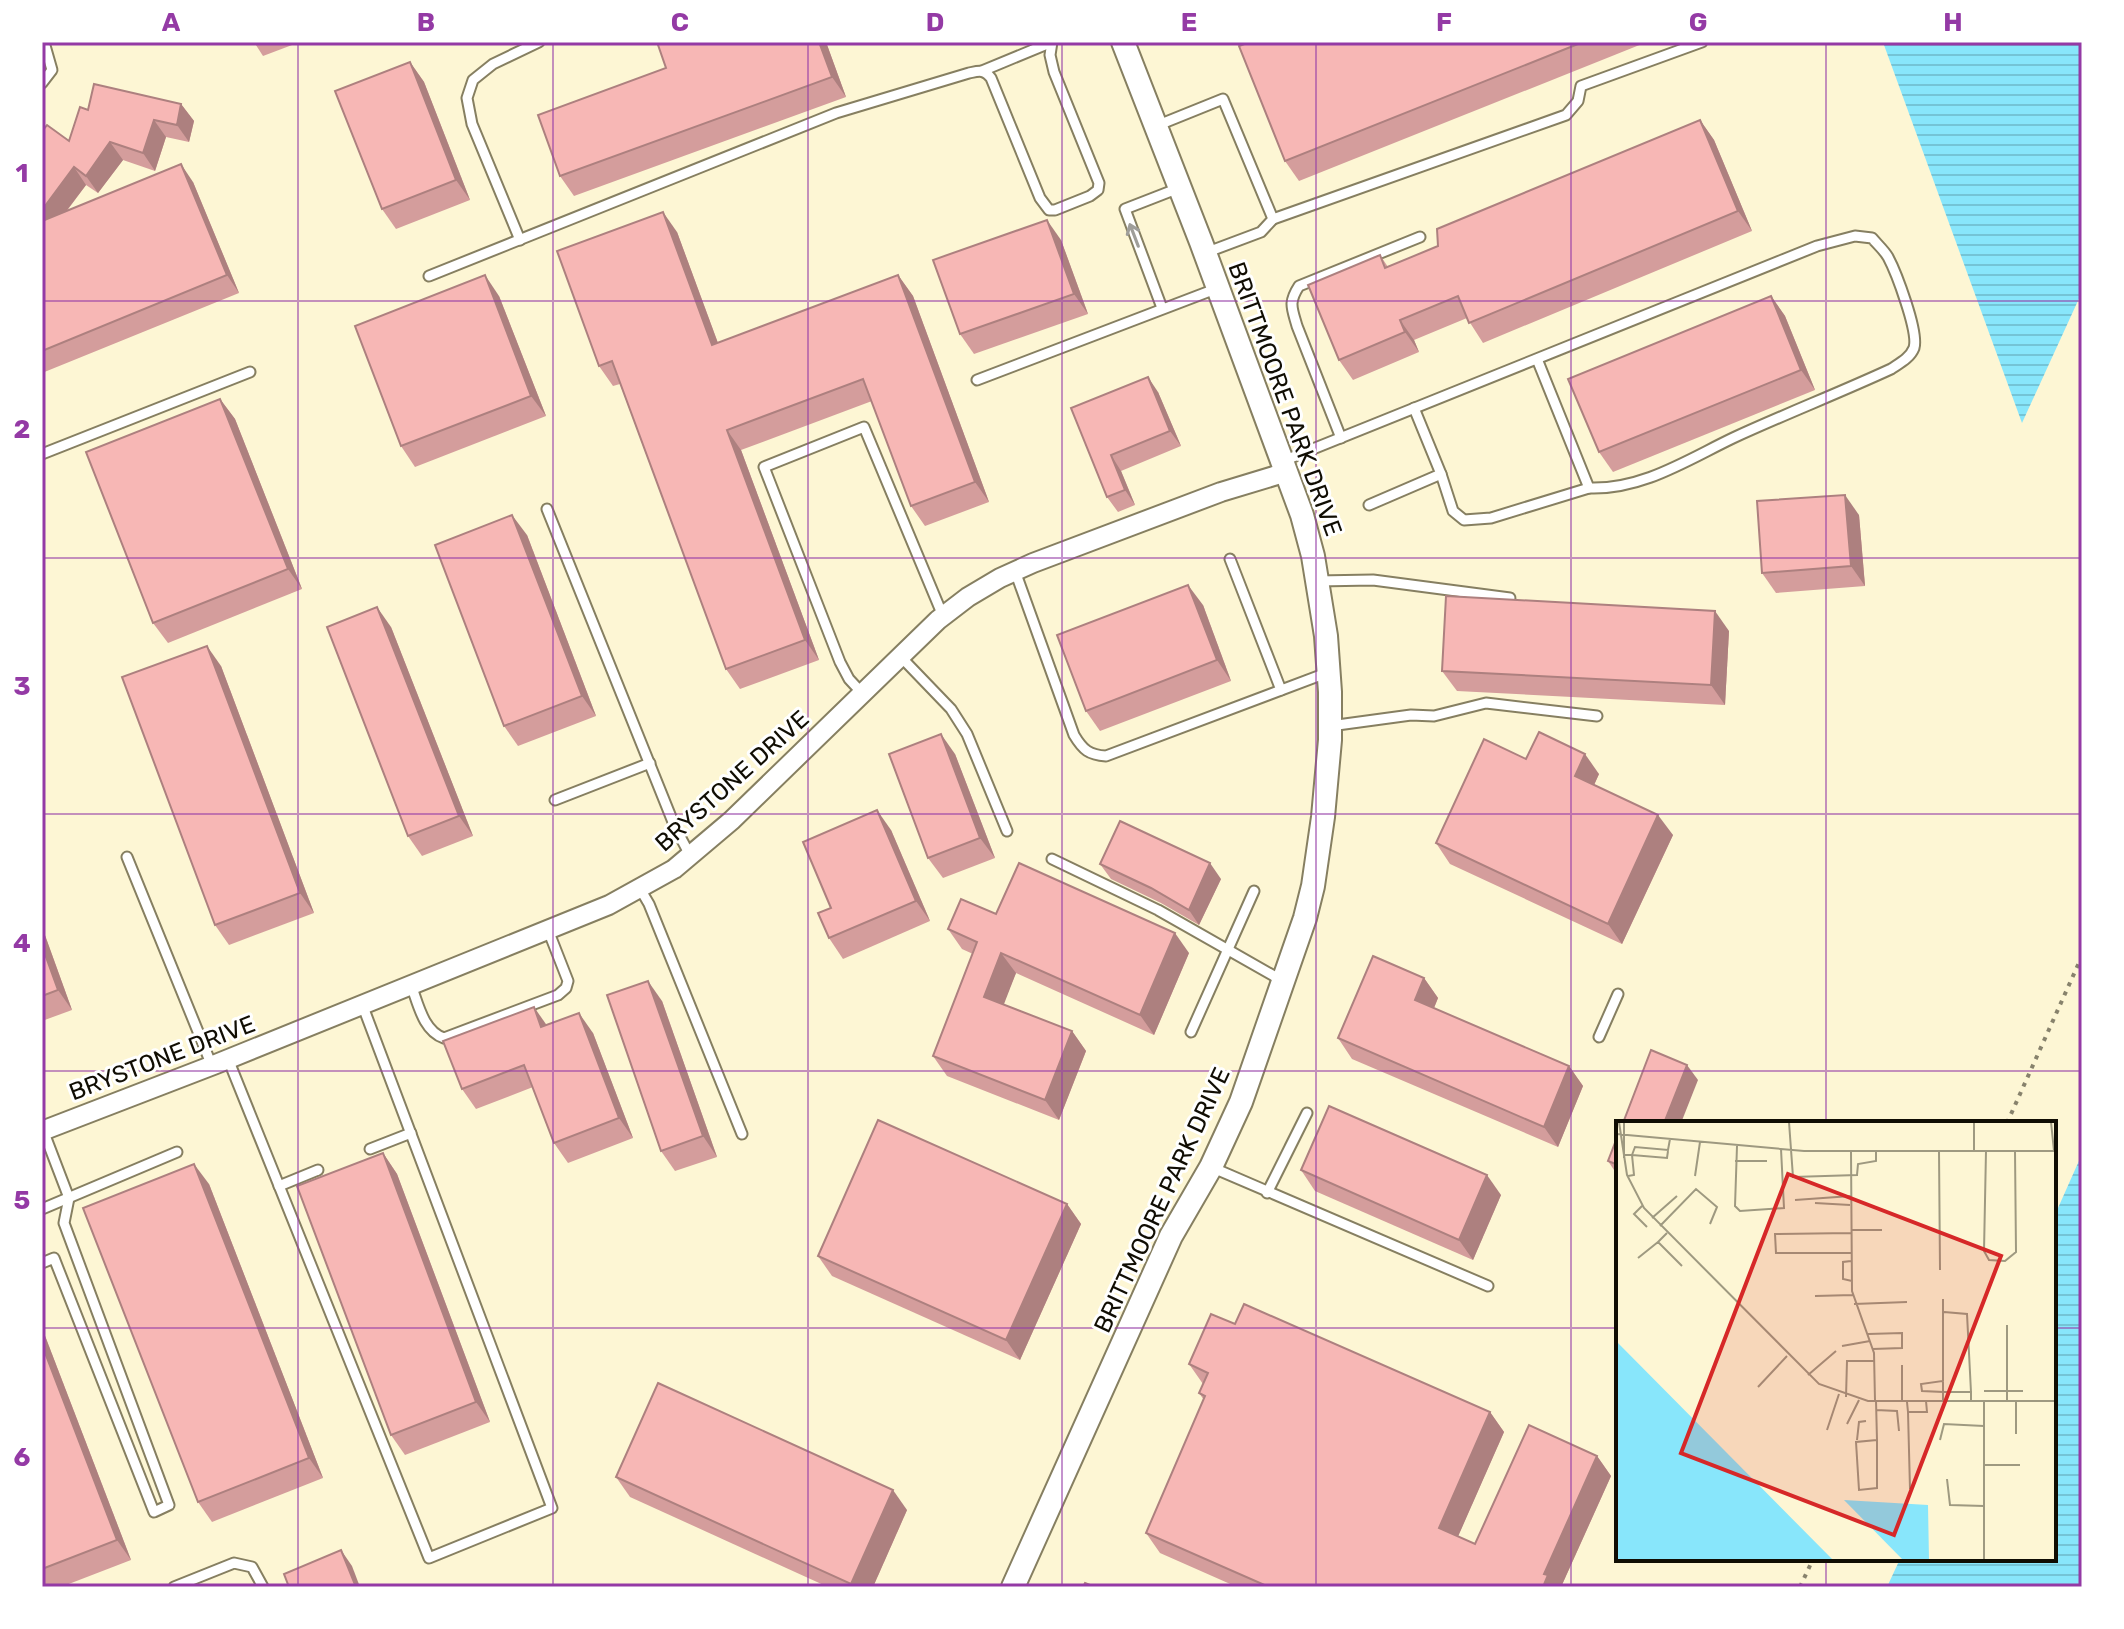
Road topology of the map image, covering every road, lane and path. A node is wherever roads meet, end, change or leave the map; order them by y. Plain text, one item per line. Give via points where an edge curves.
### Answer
1 (44, 42) edge
2 (539, 42) edge
3 (1052, 42) edge
4 (1123, 42) edge
5 (1702, 42) edge
6 (982, 71) junction
7 (42, 83) edge
8 (1156, 126) junction
9 (1180, 188) junction
10 (1273, 219) junction
11 (1420, 237) dead end
12 (520, 240) junction
13 (1205, 253) junction
14 (429, 276) dead end
15 (1218, 288) junction
16 (1162, 308) junction
17 (1537, 359) junction
18 (250, 372) dead end
19 (977, 380) dead end
20 (1414, 408) junction
21 (1341, 438) junction
22 (42, 454) edge
23 (1285, 466) junction
24 (1441, 474) junction
25 (1589, 488) junction
26 (1369, 505) dead end
27 (547, 509) dead end
28 (1230, 559) dead end
29 (1015, 571) junction
30 (1317, 581) junction
31 (1510, 598) edge
32 (943, 616) junction
33 (900, 656) junction
34 (1329, 672) junction
35 (1281, 690) junction
36 (862, 693) junction
37 (1597, 716) dead end
38 (1330, 726) junction
39 (650, 763) junction
40 (555, 800) dead end
41 (1007, 831) dead end
42 (690, 855) junction
43 (127, 857) dead end
44 (1052, 859) dead end
45 (639, 887) junction
46 (1254, 891) dead end
47 (548, 929) junction
48 (1229, 952) junction
49 (2082, 956) edge
50 (1284, 982) junction
51 (411, 985) junction
52 (1618, 994) dead end
53 (362, 1004) junction
54 (1191, 1032) dead end
55 (1599, 1037) dead end
56 (220, 1062) junction
57 (1307, 1113) dead end
58 (2008, 1121) edge
59 (43, 1130) edge
60 (411, 1133) junction
61 (742, 1134) dead end
62 (370, 1149) dead end
63 (177, 1152) dead end
64 (1211, 1167) junction
65 (318, 1170) dead end
66 (279, 1186) junction
67 (1267, 1193) junction
68 (69, 1198) junction
69 (42, 1209) edge
70 (42, 1263) edge
71 (1488, 1286) dead end
72 (101, 1322) junction
73 (82, 1330) junction
74 (1812, 1561) edge
75 (174, 1587) edge
76 (263, 1587) edge
77 (1013, 1587) edge
78 (1800, 1587) edge

1 - 7 lane via 52,70
2 - 12 lane via 493,64 473,80 467,98 472,124
3 - 6 lane
3 - 6 lane via 1054,72 1099,183 1090,196 1055,210 1043,204 991,78
4 - 8 street, BRITTMOORE PARK DRIVE
5 - 10 lane via 1581,86 1578,101 1566,115
6 - 12 lane via 836,113
8 - 9 street, BRITTMOORE PARK DRIVE
8 - 10 lane via 1223,99
9 - 13 street, BRITTMOORE PARK DRIVE
16 -> 9 lane via 1125,209
10 - 13 lane via 1261,232
11 - 21 lane via 1299,286 1292,297 1297,326
12 - 14 lane
13 - 15 street, BRITTMOORE PARK DRIVE
15 - 16 lane
15 - 23 street, BRITTMOORE PARK DRIVE
16 - 19 lane
17 - 20 lane
17 - 25 lane
17 - 25 lane via 1817,246 1855,236 1872,238 1900,286 1913,326 1915,346 1908,358 1671,469 1632,484
18 - 22 lane
20 - 21 lane
20 - 24 lane
21 - 23 lane
23 - 29 street, BRYSTONE DRIVE
23 - 30 street, BRITTMOORE PARK DRIVE
24 - 25 lane via 1453,511 1464,520 1491,518
24 - 26 lane
27 - 39 lane
28 - 35 lane
29 - 32 street, BRYSTONE DRIVE
29 - 35 lane via 1074,735 1092,755 1106,756
30 - 31 lane via 1373,580
30 - 34 street, BRITTMOORE PARK DRIVE
32 - 33 street, BRYSTONE DRIVE
32 - 36 lane via 864,427 764,467 840,662
33 - 36 street, BRYSTONE DRIVE
33 - 41 lane via 951,709 967,734
34 - 35 lane
34 - 38 street, BRITTMOORE PARK DRIVE
36 - 42 street, BRYSTONE DRIVE
37 - 38 lane via 1486,703 1434,716
38 - 50 street, BRITTMOORE PARK DRIVE via 1313,886
39 - 40 lane
39 - 42 lane
42 - 45 street, BRYSTONE DRIVE
43 - 56 lane
44 - 48 lane via 1158,910
45 - 47 street, BRYSTONE DRIVE
45 - 61 lane
46 - 48 lane
47 - 51 street, BRYSTONE DRIVE
47 - 51 lane via 568,981 558,995 444,1038 423,1018
48 - 50 lane
48 - 54 lane
49 - 58 path
50 - 64 street, BRITTMOORE PARK DRIVE via 1241,1102
51 - 53 street, BRYSTONE DRIVE
52 - 55 lane
53 - 56 street, BRYSTONE DRIVE
53 - 60 lane
56 - 59 street, BRYSTONE DRIVE
56 - 66 lane
57 - 67 lane
59 - 68 lane
60 - 62 lane
60 - 66 lane via 552,1508 429,1558
63 - 68 lane
64 - 67 lane
64 - 77 street, BRITTMOORE PARK DRIVE via 1171,1236
65 - 66 lane
67 - 71 lane
68 - 69 lane
68 - 72 lane via 64,1223
70 - 73 lane via 54,1258
72 - 73 lane
72 - 73 lane via 169,1505 154,1512
74 - 78 path
75 - 76 lane via 234,1563 252,1567

